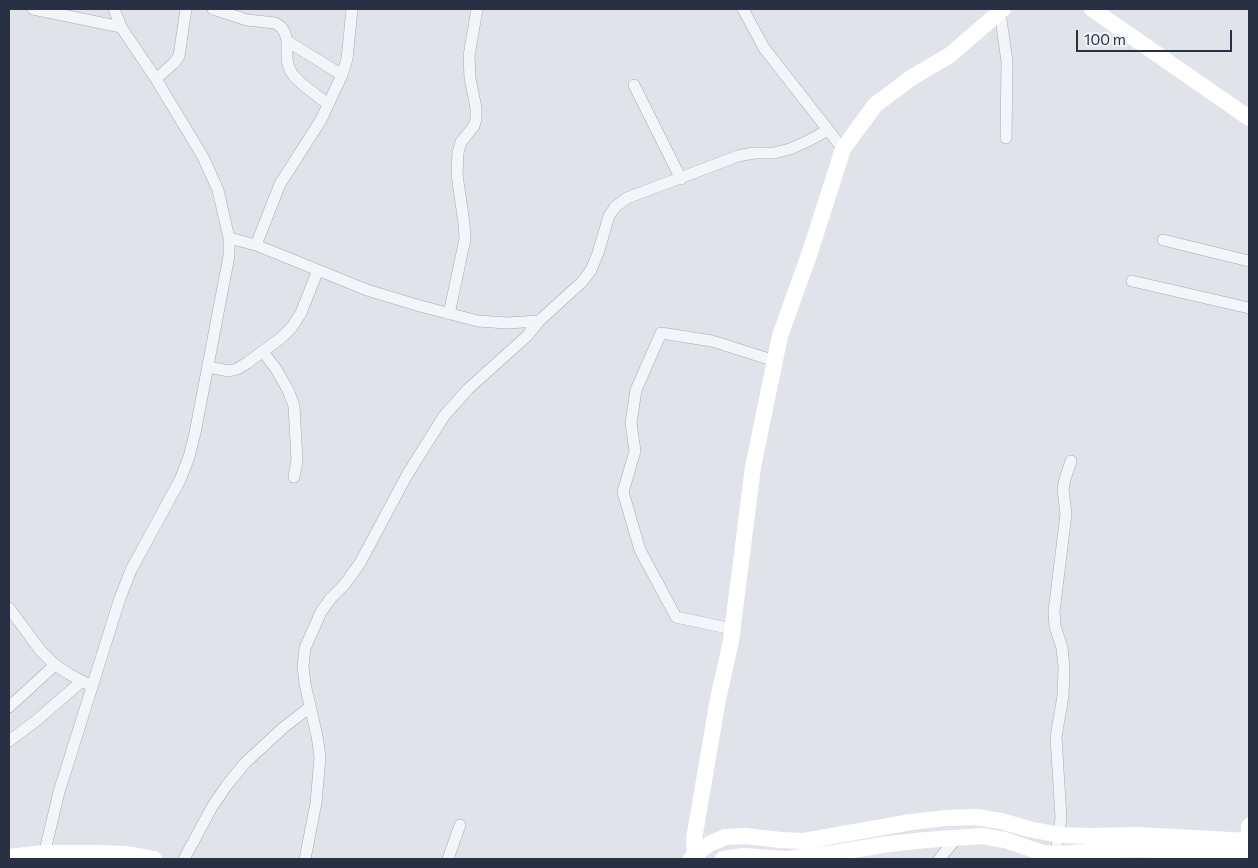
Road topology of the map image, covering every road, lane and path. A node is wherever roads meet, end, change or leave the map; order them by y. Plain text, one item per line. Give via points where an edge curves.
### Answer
1 (33, 9) edge
2 (114, 9) edge
3 (186, 9) edge
4 (213, 9) edge
5 (352, 9) edge
6 (477, 9) edge
7 (743, 9) edge
8 (1092, 9) edge
9 (1002, 10) edge
10 (121, 27) junction
11 (288, 41) junction
12 (342, 74) junction
13 (156, 79) junction
14 (634, 85) dead end
15 (328, 104) junction
16 (1249, 118) edge
17 (828, 130) junction
18 (1006, 138) dead end
19 (843, 149) junction
20 (680, 179) junction
21 (229, 238) junction
22 (1162, 240) dead end
23 (256, 245) junction
24 (1249, 261) edge
25 (318, 270) junction
26 (1132, 281) dead end
27 (1249, 308) edge
28 (449, 314) junction
29 (539, 321) junction
30 (263, 352) junction
31 (775, 361) junction
32 (208, 367) junction
33 (1071, 461) dead end
34 (294, 477) dead end
35 (10, 611) edge
36 (732, 629) junction
37 (56, 665) junction
38 (86, 683) junction
39 (9, 707) edge
40 (310, 707) junction
41 (9, 741) edge
42 (460, 825) dead end
43 (1249, 826) edge
44 (1059, 835) junction
45 (958, 837) junction
46 (1249, 850) edge
47 (44, 856) edge
48 (1056, 856) edge
49 (9, 857) edge
50 (695, 857) edge
51 (154, 859) edge
52 (184, 859) edge
53 (305, 859) edge
54 (448, 859) edge
55 (723, 859) edge
56 (939, 859) edge

1 - 10 street
2 - 10 street
3 - 13 street via 178,56
4 - 11 street via 247,20 275,22
5 - 12 street via 347,59
6 - 28 street via 469,56 476,119 458,153 457,175 465,239
7 - 17 street via 764,48
8 - 16 street
9 - 18 street via 1007,62
9 - 19 street via 950,55 875,105
10 - 13 street
11 - 12 street
11 - 15 street via 287,59 293,75
12 - 15 street
13 - 21 street via 203,157 218,190
14 - 20 street
15 - 23 street via 280,184
17 - 19 street
17 - 20 street via 790,149 738,156
19 - 31 street via 780,336
20 - 29 street via 627,198 615,207 591,270
21 - 23 street
21 - 32 street
22 - 24 street
23 - 25 street
25 - 28 street via 366,290
25 - 30 street via 292,327
26 - 27 street
28 - 29 street via 478,321
29 - 40 street via 444,416 407,475 360,563 320,612 305,648 303,666
30 - 32 street via 237,369 229,371
30 - 34 street via 276,369 294,406 297,460
31 - 36 street via 754,467
31 - 36 street via 712,341 661,333 636,390 631,423 635,451 623,492 640,550 676,617
32 - 38 street via 189,457 131,570
33 - 44 street via 1064,484 1066,514 1054,612 1064,667 1056,737 1061,818
35 - 37 street
36 - 50 street via 694,839
37 - 38 street
37 - 39 street
38 - 41 street
38 - 47 street
40 - 52 street via 283,728 233,777 212,807
40 - 53 street via 320,757 316,803
42 - 54 street
43 - 46 street
44 - 46 street via 1138,835
44 - 48 street
44 - 50 street via 1001,821 946,818 804,840 726,837 711,843
45 - 48 street via 982,836 1005,840
45 - 55 street via 788,859 744,856
45 - 56 street
46 - 48 street via 1133,849
47 - 49 street
47 - 51 street via 95,852

